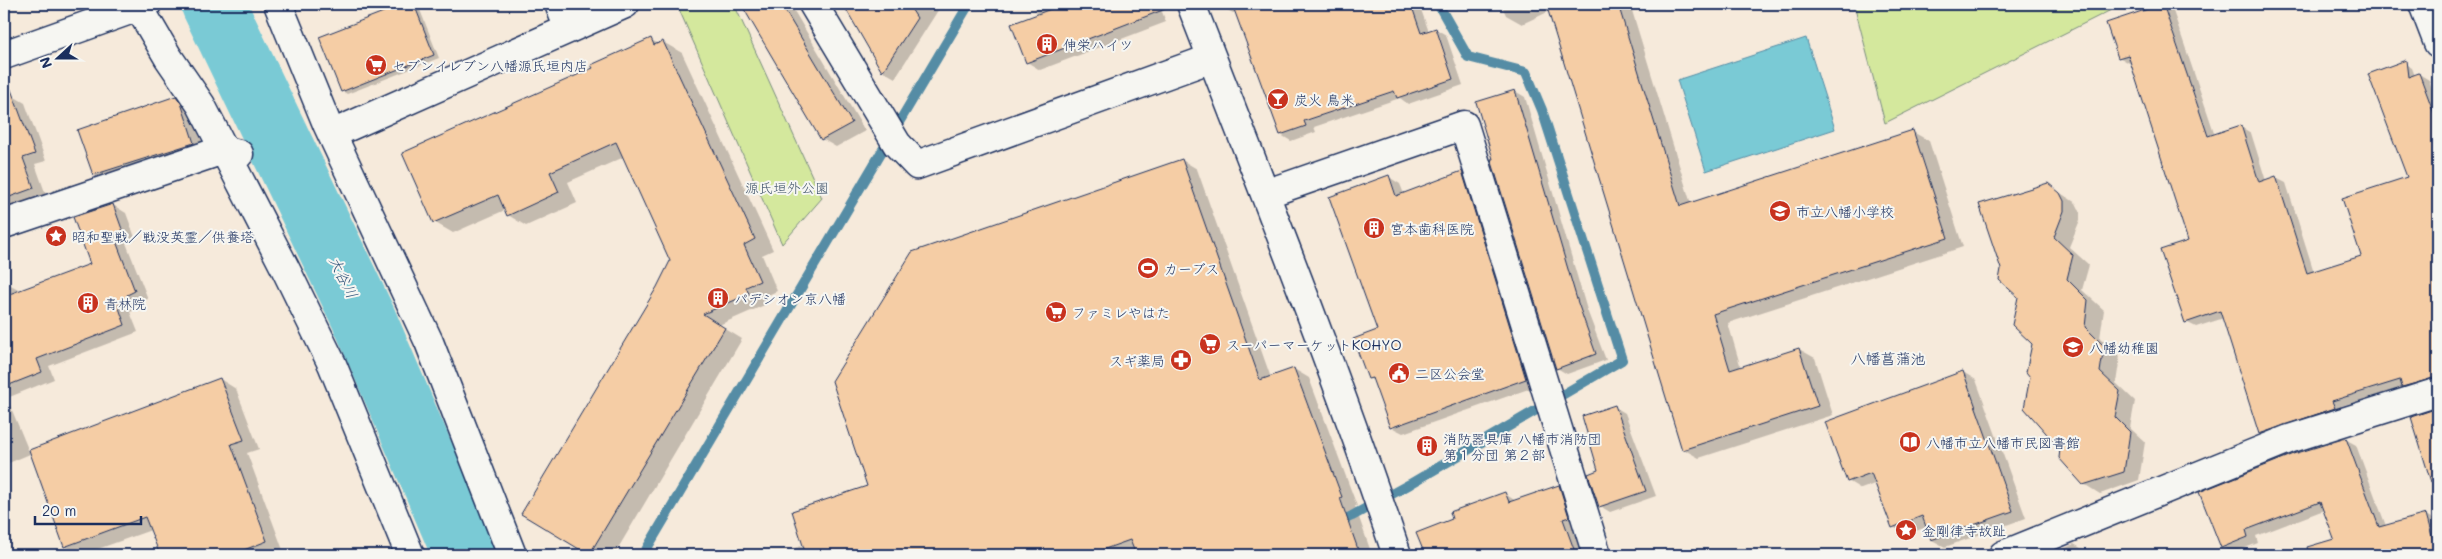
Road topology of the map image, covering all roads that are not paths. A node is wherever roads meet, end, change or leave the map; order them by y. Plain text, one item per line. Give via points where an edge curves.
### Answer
1 (278, 4) edge
2 (559, 4) edge
3 (625, 4) edge
4 (813, 4) edge
5 (1191, 4) edge
6 (2423, 4) edge
7 (141, 5) edge
8 (569, 29) junction
9 (2438, 43) edge
10 (4, 54) edge
11 (1212, 58) junction
12 (325, 128) junction
13 (231, 152) junction
14 (1265, 194) junction
15 (4, 224) edge
16 (2438, 392) edge
17 (410, 555) edge
18 (512, 555) edge
19 (1397, 555) edge
20 (1597, 555) edge
21 (2003, 555) edge

1 - 12 street
2 - 8 street
3 - 8 street
4 - 11 street via 897,144 917,165
5 - 11 street
6 - 9 street
7 - 10 street
7 - 13 street
8 - 12 street
11 - 14 street
12 - 18 street via 429,342
13 - 15 street
13 - 17 street via 332,364
14 - 19 street
14 - 20 street via 1464,125
16 - 21 street via 2289,439

